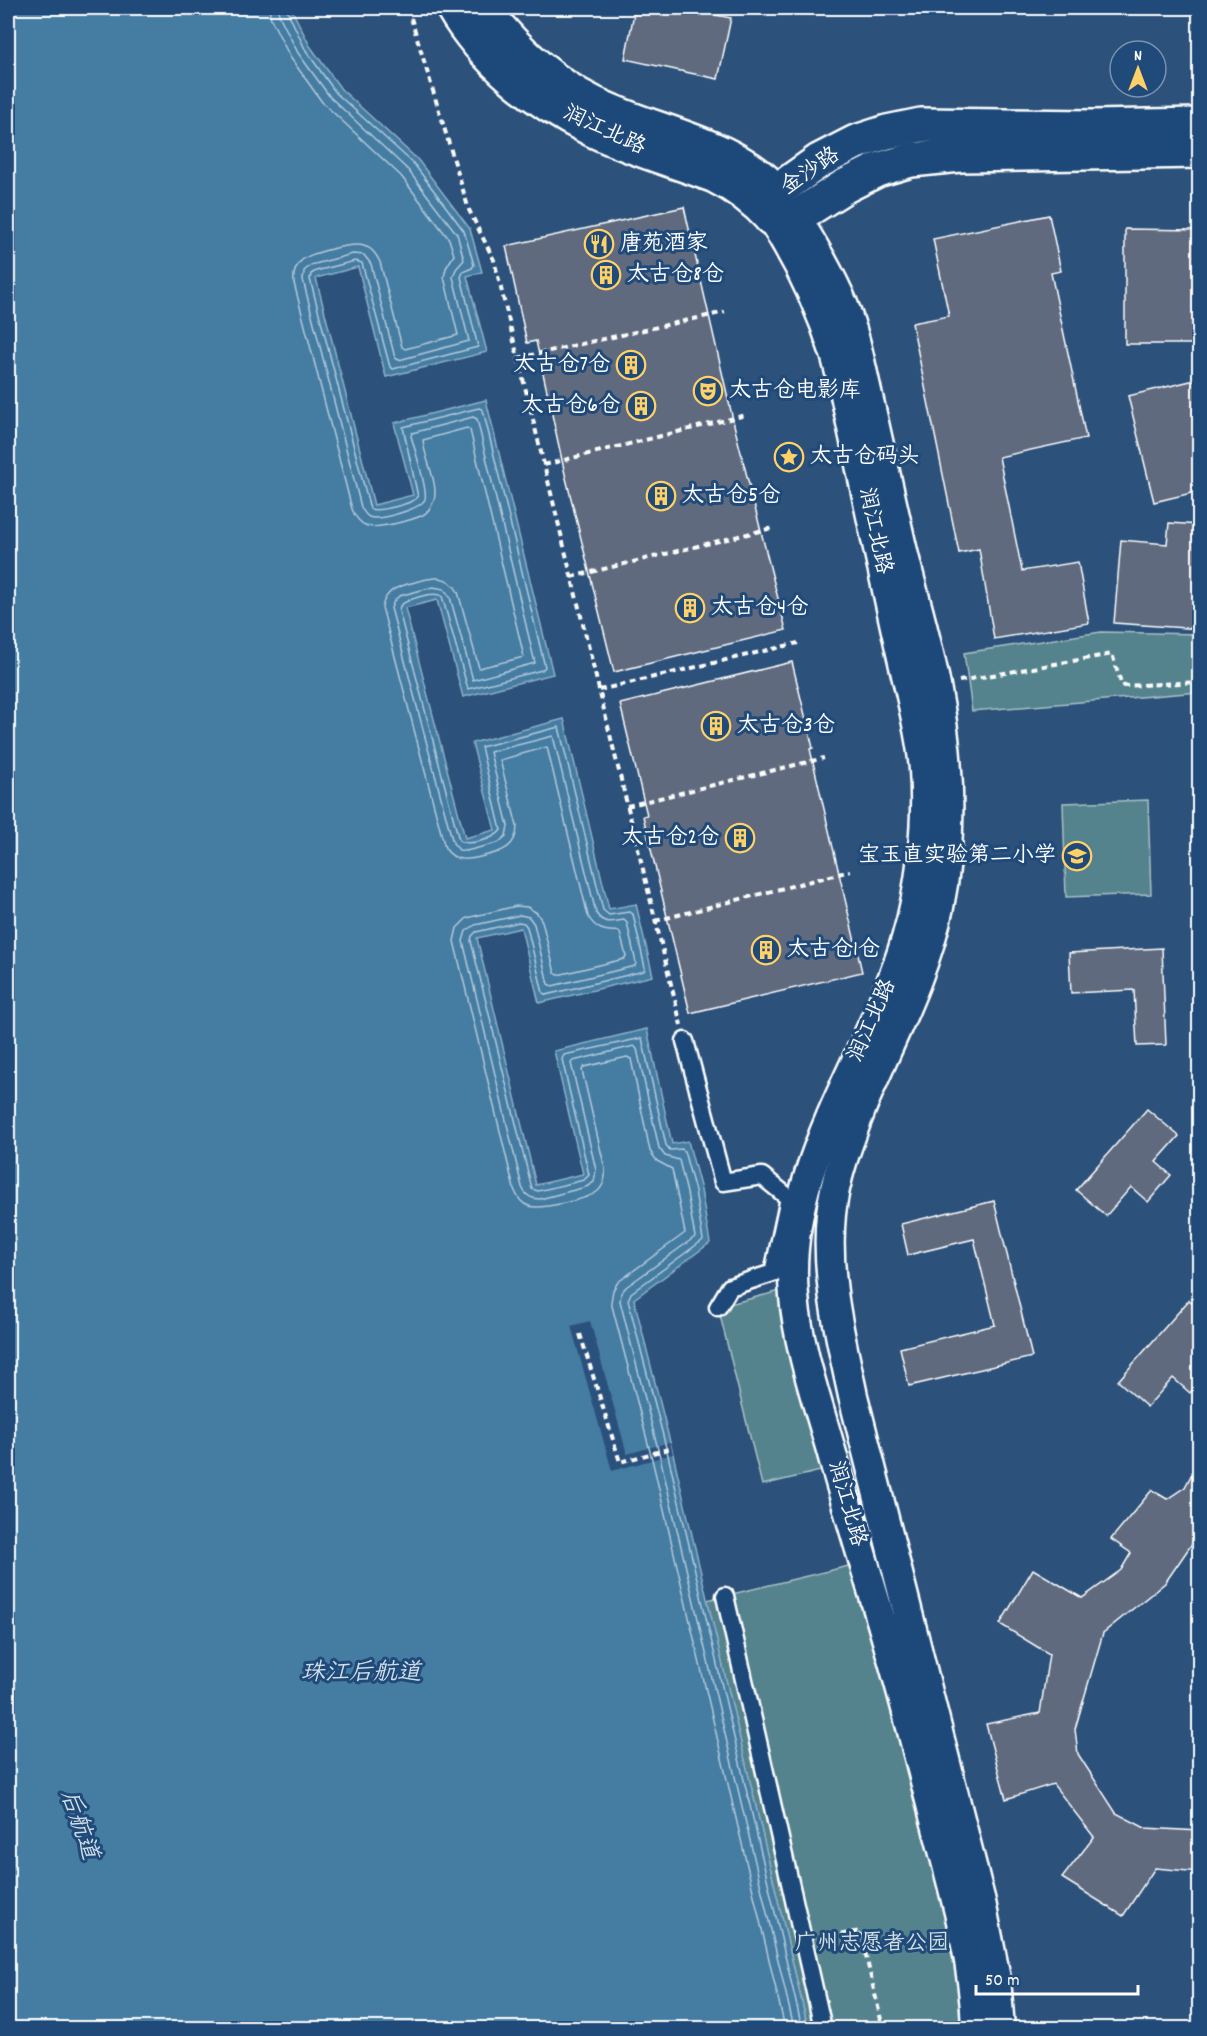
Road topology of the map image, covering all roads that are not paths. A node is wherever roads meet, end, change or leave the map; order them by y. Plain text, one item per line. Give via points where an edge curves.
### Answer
1 (453, 8) edge
2 (483, 8) edge
3 (1200, 125) edge
4 (1200, 151) edge
5 (781, 209) junction
6 (685, 1041) road end
7 (718, 1307) dead end
8 (725, 1596) dead end
9 (823, 2028) edge
10 (976, 2028) edge
11 (1000, 2028) edge

1 - 5 main road, 润江北路 via 503,70 555,109 592,130 725,181 751,198
2 - 5 main road, 润江北路 via 538,68 568,89 622,115 733,158 752,170
3 - 5 main road, 金沙路 via 921,125 856,142 819,161
4 - 5 main road, 金沙路 via 960,155 911,160
5 - 10 street, 润江北路 via 783,236 811,292 836,358 913,708 925,795 912,917 887,993 832,1113 810,1172 795,1240 794,1299 821,1413 892,1656 943,1850 974,1989
5 - 11 street, 润江北路 via 832,280 853,336 936,686 948,775 942,888 926,954 856,1122 839,1173 831,1214 830,1266 837,1323 853,1396 981,1902 996,1979
6 - 7 street via 723,1182 762,1176 789,1198 773,1273 730,1287
8 - 9 street

